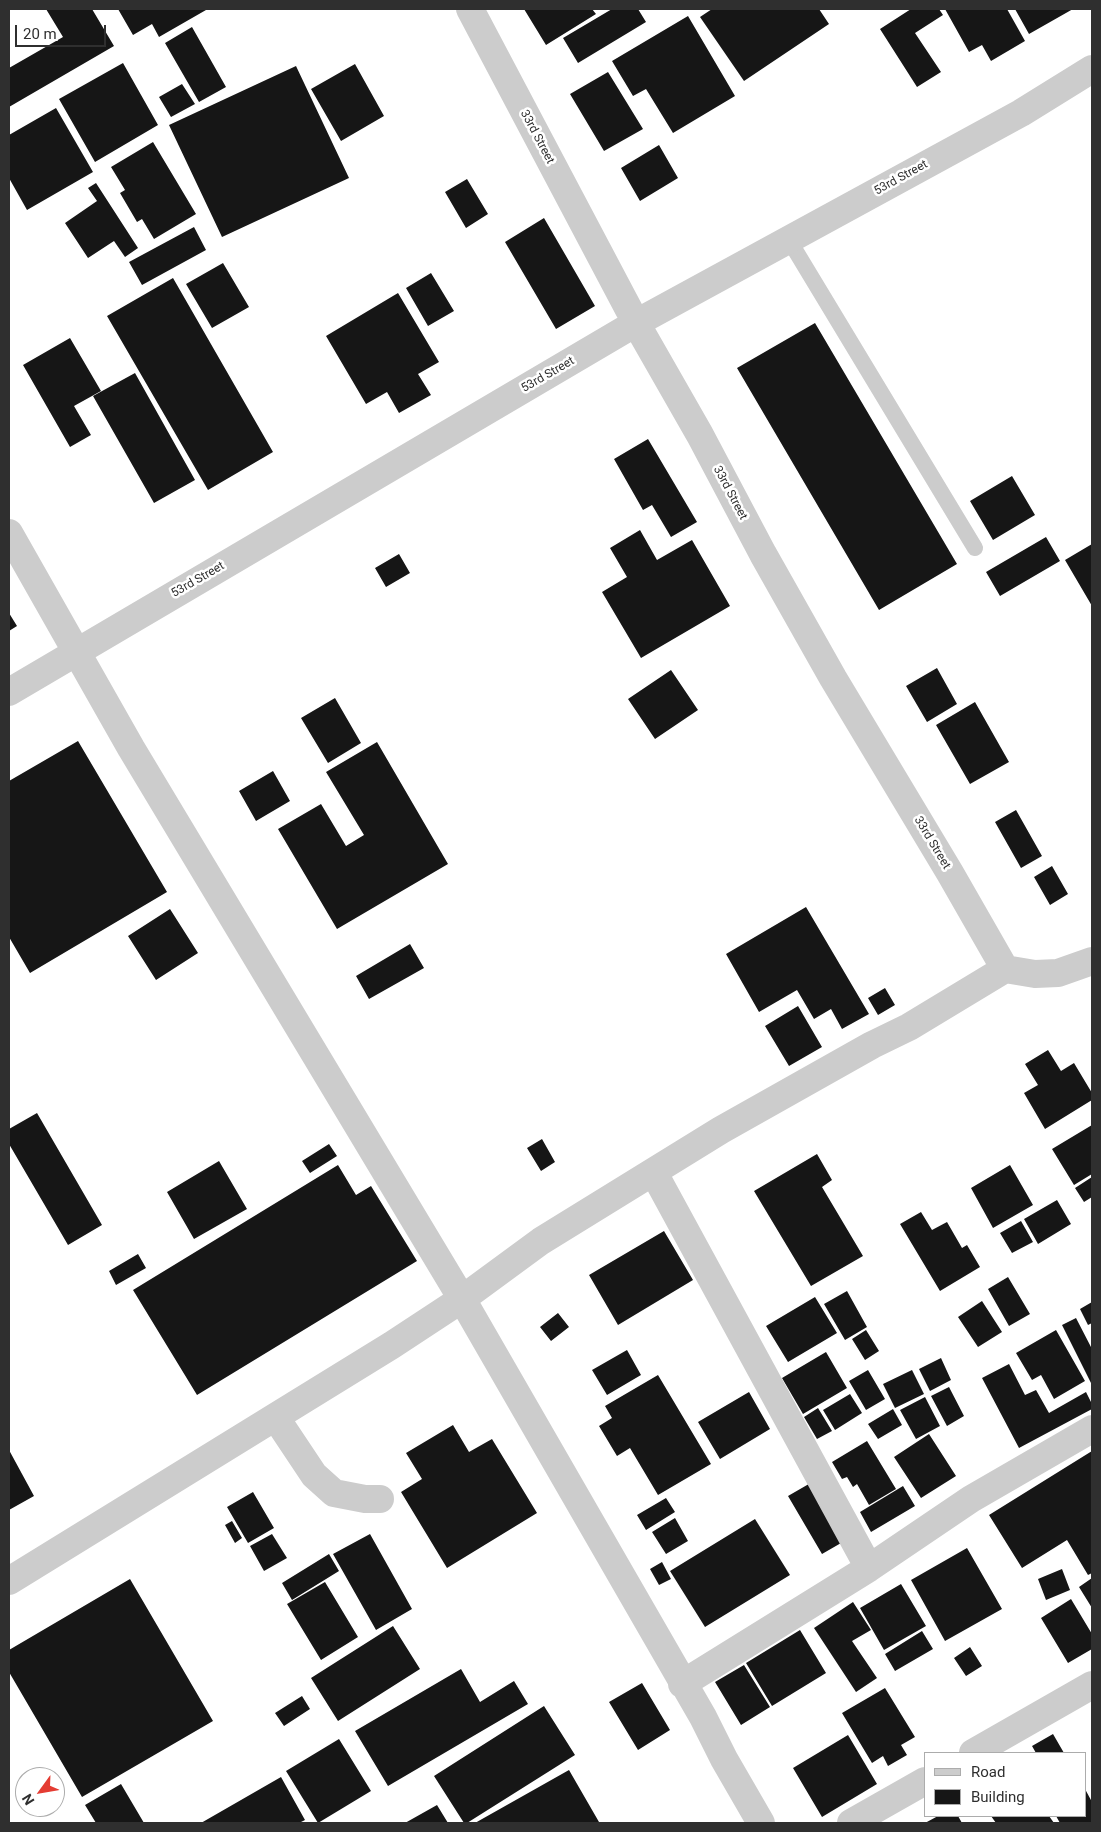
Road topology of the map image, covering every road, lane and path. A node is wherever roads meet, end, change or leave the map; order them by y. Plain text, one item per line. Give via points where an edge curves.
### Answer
1 (470, 9) edge
2 (1092, 69) edge
3 (789, 240) junction
4 (636, 323) junction
5 (9, 533) edge
6 (975, 548) dead end
7 (76, 652) junction
8 (9, 692) edge
9 (1092, 961) edge
10 (1005, 968) junction
11 (654, 1173) junction
12 (462, 1299) junction
13 (276, 1418) junction
14 (1092, 1429) edge
15 (380, 1499) dead end
16 (869, 1568) junction
17 (9, 1581) edge
18 (682, 1684) junction
19 (1092, 1685) edge
20 (975, 1752) edge
21 (924, 1782) edge
22 (761, 1823) edge
23 (851, 1823) edge

1 - 4 street, 33rd Street
2 - 3 street, 53rd Street via 1021,113
3 - 4 street, 53rd Street
3 - 6 lane
4 - 7 street, 53rd Street
4 - 10 street, 33rd Street via 833,678
5 - 7 street
7 - 8 street, 53rd Street
7 - 12 street
9 - 10 street via 1058,972 1035,974
10 - 11 street via 909,1026 721,1130
11 - 12 street via 540,1241
11 - 16 street
12 - 13 street
12 - 18 street
13 - 15 street via 314,1476 334,1493
13 - 17 street
14 - 16 street via 979,1494
16 - 18 street
18 - 22 street
19 - 20 street
21 - 23 street

